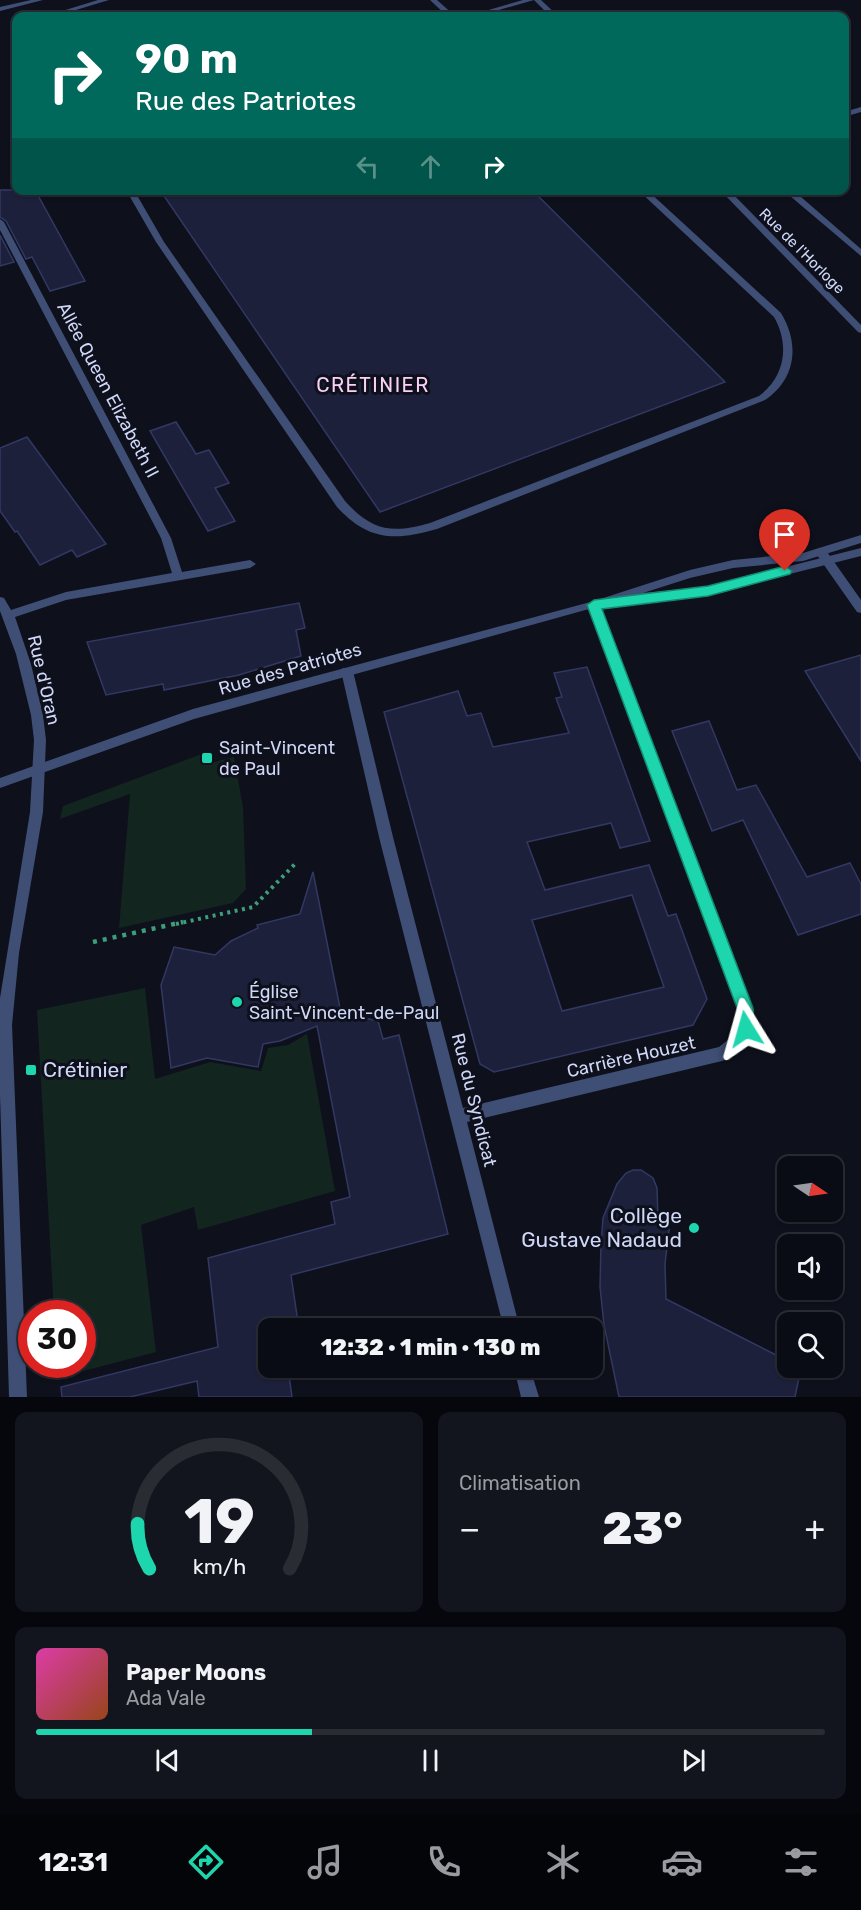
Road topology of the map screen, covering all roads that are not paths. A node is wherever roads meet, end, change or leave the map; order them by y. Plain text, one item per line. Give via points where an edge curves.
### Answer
1 (40, 0) edge
2 (106, 0) edge
3 (433, 0) edge
4 (531, 0) edge
5 (537, 0) edge
6 (0, 9) edge
7 (64, 12) edge
8 (446, 12) edge
9 (487, 12) edge
10 (550, 12) edge
11 (133, 195) edge
12 (647, 195) edge
13 (729, 195) edge
14 (793, 195) edge
15 (0, 222) edge
16 (861, 253) edge
17 (861, 330) edge
18 (861, 539) edge
19 (861, 552) edge
20 (824, 556) junction
21 (250, 564) dead end
22 (178, 576) junction
23 (0, 601) edge
24 (594, 605) junction
25 (861, 609) edge
26 (8, 615) junction
27 (347, 671) junction
28 (39, 770) junction
29 (0, 783) edge
30 (458, 1116) junction
31 (509, 1318) edge
32 (525, 1378) edge
33 (18, 1397) edge
34 (530, 1397) edge

1 - 6 street
2 - 7 street
3 - 8 street
4 - 9 street
5 - 10 street
11 - 12 street via 160,242 341,504 364,526 395,534 433,526 762,398 780,383 789,346 787,330 778,315
13 - 17 street, Rue de l'Horloge
14 - 16 street
15 - 22 street, Allée Queen Elizabeth II via 166,538
18 - 20 street, Rue des Patriotes
19 - 20 street, Rue des Patriotes
20 - 24 street, Rue des Patriotes via 708,591
20 - 24 street, Rue des Patriotes via 733,564
20 - 25 street
21 - 22 street
22 - 26 street via 66,596
23 - 26 street, Rue d'Oran
24 - 27 street, Rue des Patriotes
24 - 30 street, Carrière Houzet via 745,1008 746,1029 741,1042 722,1054
26 - 28 street, Rue d'Oran via 38,720
27 - 28 street, Rue des Patriotes via 193,714
27 - 30 street, Rue du Syndicat
28 - 29 street, Rue des Patriotes
28 - 33 street, Rue d'Oran via 5,1024
30 - 31 street, Rue du Syndicat
32 - 34 street

